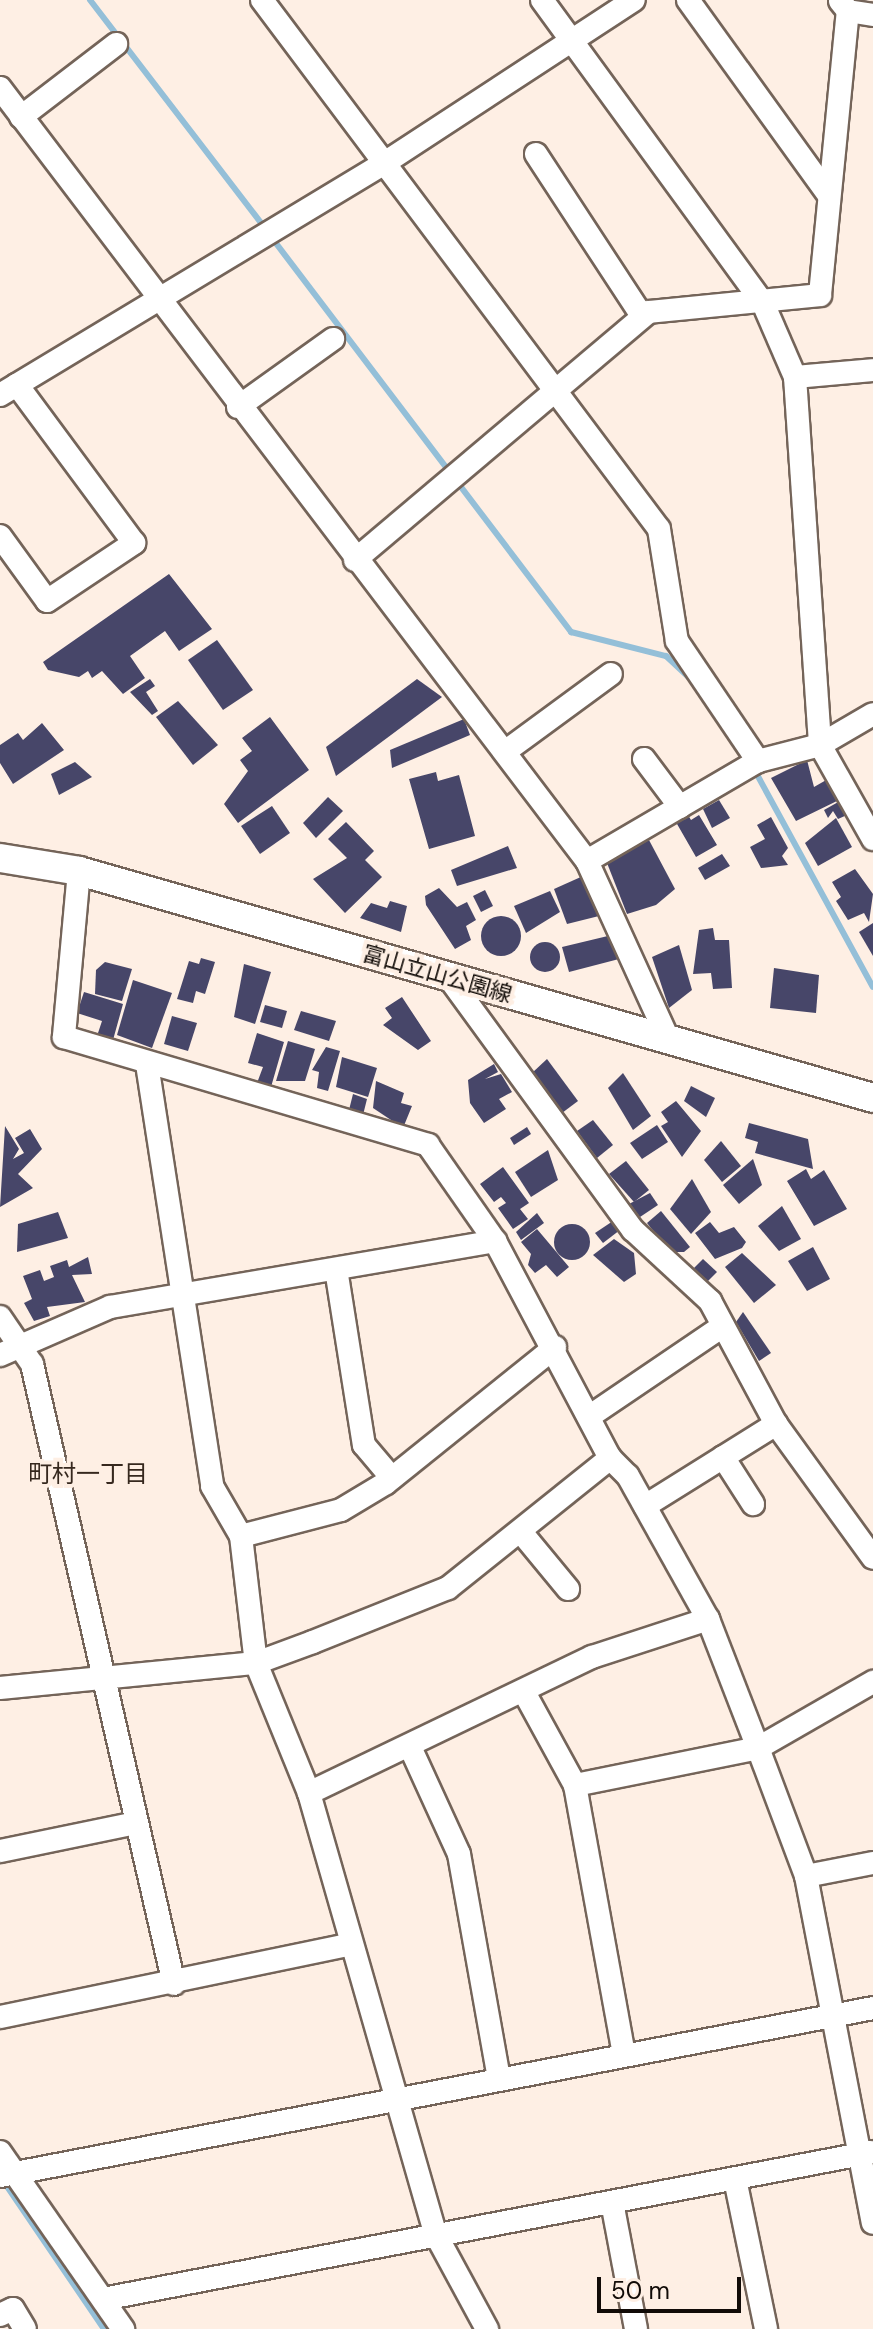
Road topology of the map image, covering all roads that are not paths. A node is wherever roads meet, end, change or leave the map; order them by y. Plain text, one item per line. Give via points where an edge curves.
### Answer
1 (262, 0) edge
2 (542, 0) edge
3 (634, 0) edge
4 (688, 0) edge
5 (844, 6) edge
6 (873, 15) edge
7 (116, 44) dead end
8 (573, 44) junction
9 (0, 88) edge
10 (21, 117) junction
11 (536, 154) dead end
12 (386, 162) junction
13 (827, 193) junction
14 (156, 300) junction
15 (763, 303) junction
16 (642, 316) junction
17 (333, 339) dead end
18 (873, 370) edge
19 (795, 377) junction
20 (8, 390) edge
21 (557, 394) junction
22 (238, 407) junction
23 (0, 536) edge
24 (355, 560) junction
25 (611, 674) dead end
26 (873, 714) edge
27 (820, 745) junction
28 (506, 751) junction
29 (644, 759) dead end
30 (758, 761) junction
31 (680, 807) junction
32 (873, 839) edge
33 (0, 858) edge
34 (587, 861) junction
35 (79, 871) junction
36 (449, 978) junction
37 (668, 1039) junction
38 (147, 1064) junction
39 (873, 1098) edge
40 (495, 1241) junction
41 (336, 1269) junction
42 (183, 1295) junction
43 (0, 1317) edge
44 (723, 1326) junction
45 (555, 1347) junction
46 (9, 1350) edge
47 (593, 1414) junction
48 (776, 1424) junction
49 (723, 1457) junction
50 (610, 1458) junction
51 (392, 1478) junction
52 (753, 1504) dead end
53 (645, 1506) junction
54 (521, 1532) junction
55 (241, 1536) junction
56 (873, 1558) edge
57 (568, 1589) dead end
58 (708, 1619) junction
59 (256, 1663) junction
60 (101, 1679) junction
61 (873, 1682) edge
62 (0, 1688) edge
63 (524, 1692) junction
64 (758, 1748) junction
65 (411, 1749) junction
66 (575, 1785) junction
67 (309, 1793) junction
68 (136, 1823) junction
69 (0, 1851) edge
70 (873, 1863) edge
71 (806, 1876) junction
72 (348, 1945) junction
73 (174, 1984) junction
74 (873, 2008) edge
75 (833, 2016) junction
76 (0, 2017) edge
77 (624, 2055) junction
78 (499, 2079) junction
79 (395, 2098) junction
80 (0, 2152) edge
81 (866, 2153) edge
82 (8, 2174) edge
83 (735, 2179) junction
84 (612, 2202) junction
85 (873, 2223) edge
86 (436, 2235) junction
87 (103, 2299) junction
88 (0, 2315) edge
89 (25, 2329) edge
90 (123, 2329) edge
91 (487, 2329) edge
92 (636, 2329) edge
93 (766, 2329) edge

1 - 12 street
2 - 8 street
3 - 8 street
4 - 13 street
5 - 6 street
5 - 13 street
7 - 10 street
8 - 12 street
8 - 15 street
9 - 10 street
10 - 14 street
11 - 16 street
12 - 14 street
12 - 21 street
13 - 15 street via 820,295
14 - 20 street
14 - 22 street
15 - 16 street
15 - 19 street
16 - 21 street
17 - 22 street
18 - 19 street
19 - 27 street
20 - 23 street via 134,543 47,601
21 - 24 street
21 - 30 street via 659,529 677,641
22 - 24 street
24 - 28 street
25 - 28 street
26 - 27 street
27 - 30 street
27 - 32 street
28 - 34 street
29 - 31 street
30 - 31 street
31 - 34 street
33 - 35 main road, 富山立山公園線
34 - 37 street
35 - 36 main road, 富山立山公園線
35 - 38 street via 64,1037
36 - 37 main road, 富山立山公園線
36 - 44 street via 633,1230 710,1301
37 - 39 main road, 富山立山公園線
38 - 40 street via 428,1145
38 - 42 street
40 - 41 street
40 - 45 street
41 - 42 street
41 - 51 street via 364,1445
42 - 46 street via 110,1307
42 - 55 street via 212,1486
43 - 46 street
44 - 47 street
44 - 48 street
45 - 47 street
45 - 51 street
46 - 60 street via 32,1364
47 - 50 street
48 - 49 street
48 - 56 street
49 - 52 street
49 - 53 street
50 - 53 street
50 - 54 street
51 - 55 street via 341,1510
53 - 58 street
54 - 57 street
54 - 59 street via 448,1588
55 - 59 street
58 - 63 street via 592,1657
58 - 64 street
59 - 60 street
59 - 67 street
60 - 62 street
60 - 68 street
61 - 64 street
63 - 65 street
63 - 66 street
64 - 66 street
64 - 71 street
65 - 67 street
65 - 78 street via 459,1854
66 - 77 street
67 - 72 street
68 - 69 street
68 - 73 street
70 - 71 street
71 - 75 street
72 - 73 street
72 - 79 street
73 - 76 street
74 - 75 street
75 - 77 street
75 - 81 street
77 - 78 street
78 - 79 street
79 - 82 street
79 - 86 street
80 - 82 street
81 - 83 street
81 - 85 street
82 - 87 street
83 - 84 street
83 - 93 street
84 - 86 street
84 - 92 street
86 - 87 street
86 - 91 street
87 - 90 street
88 - 89 street via 13,2309

